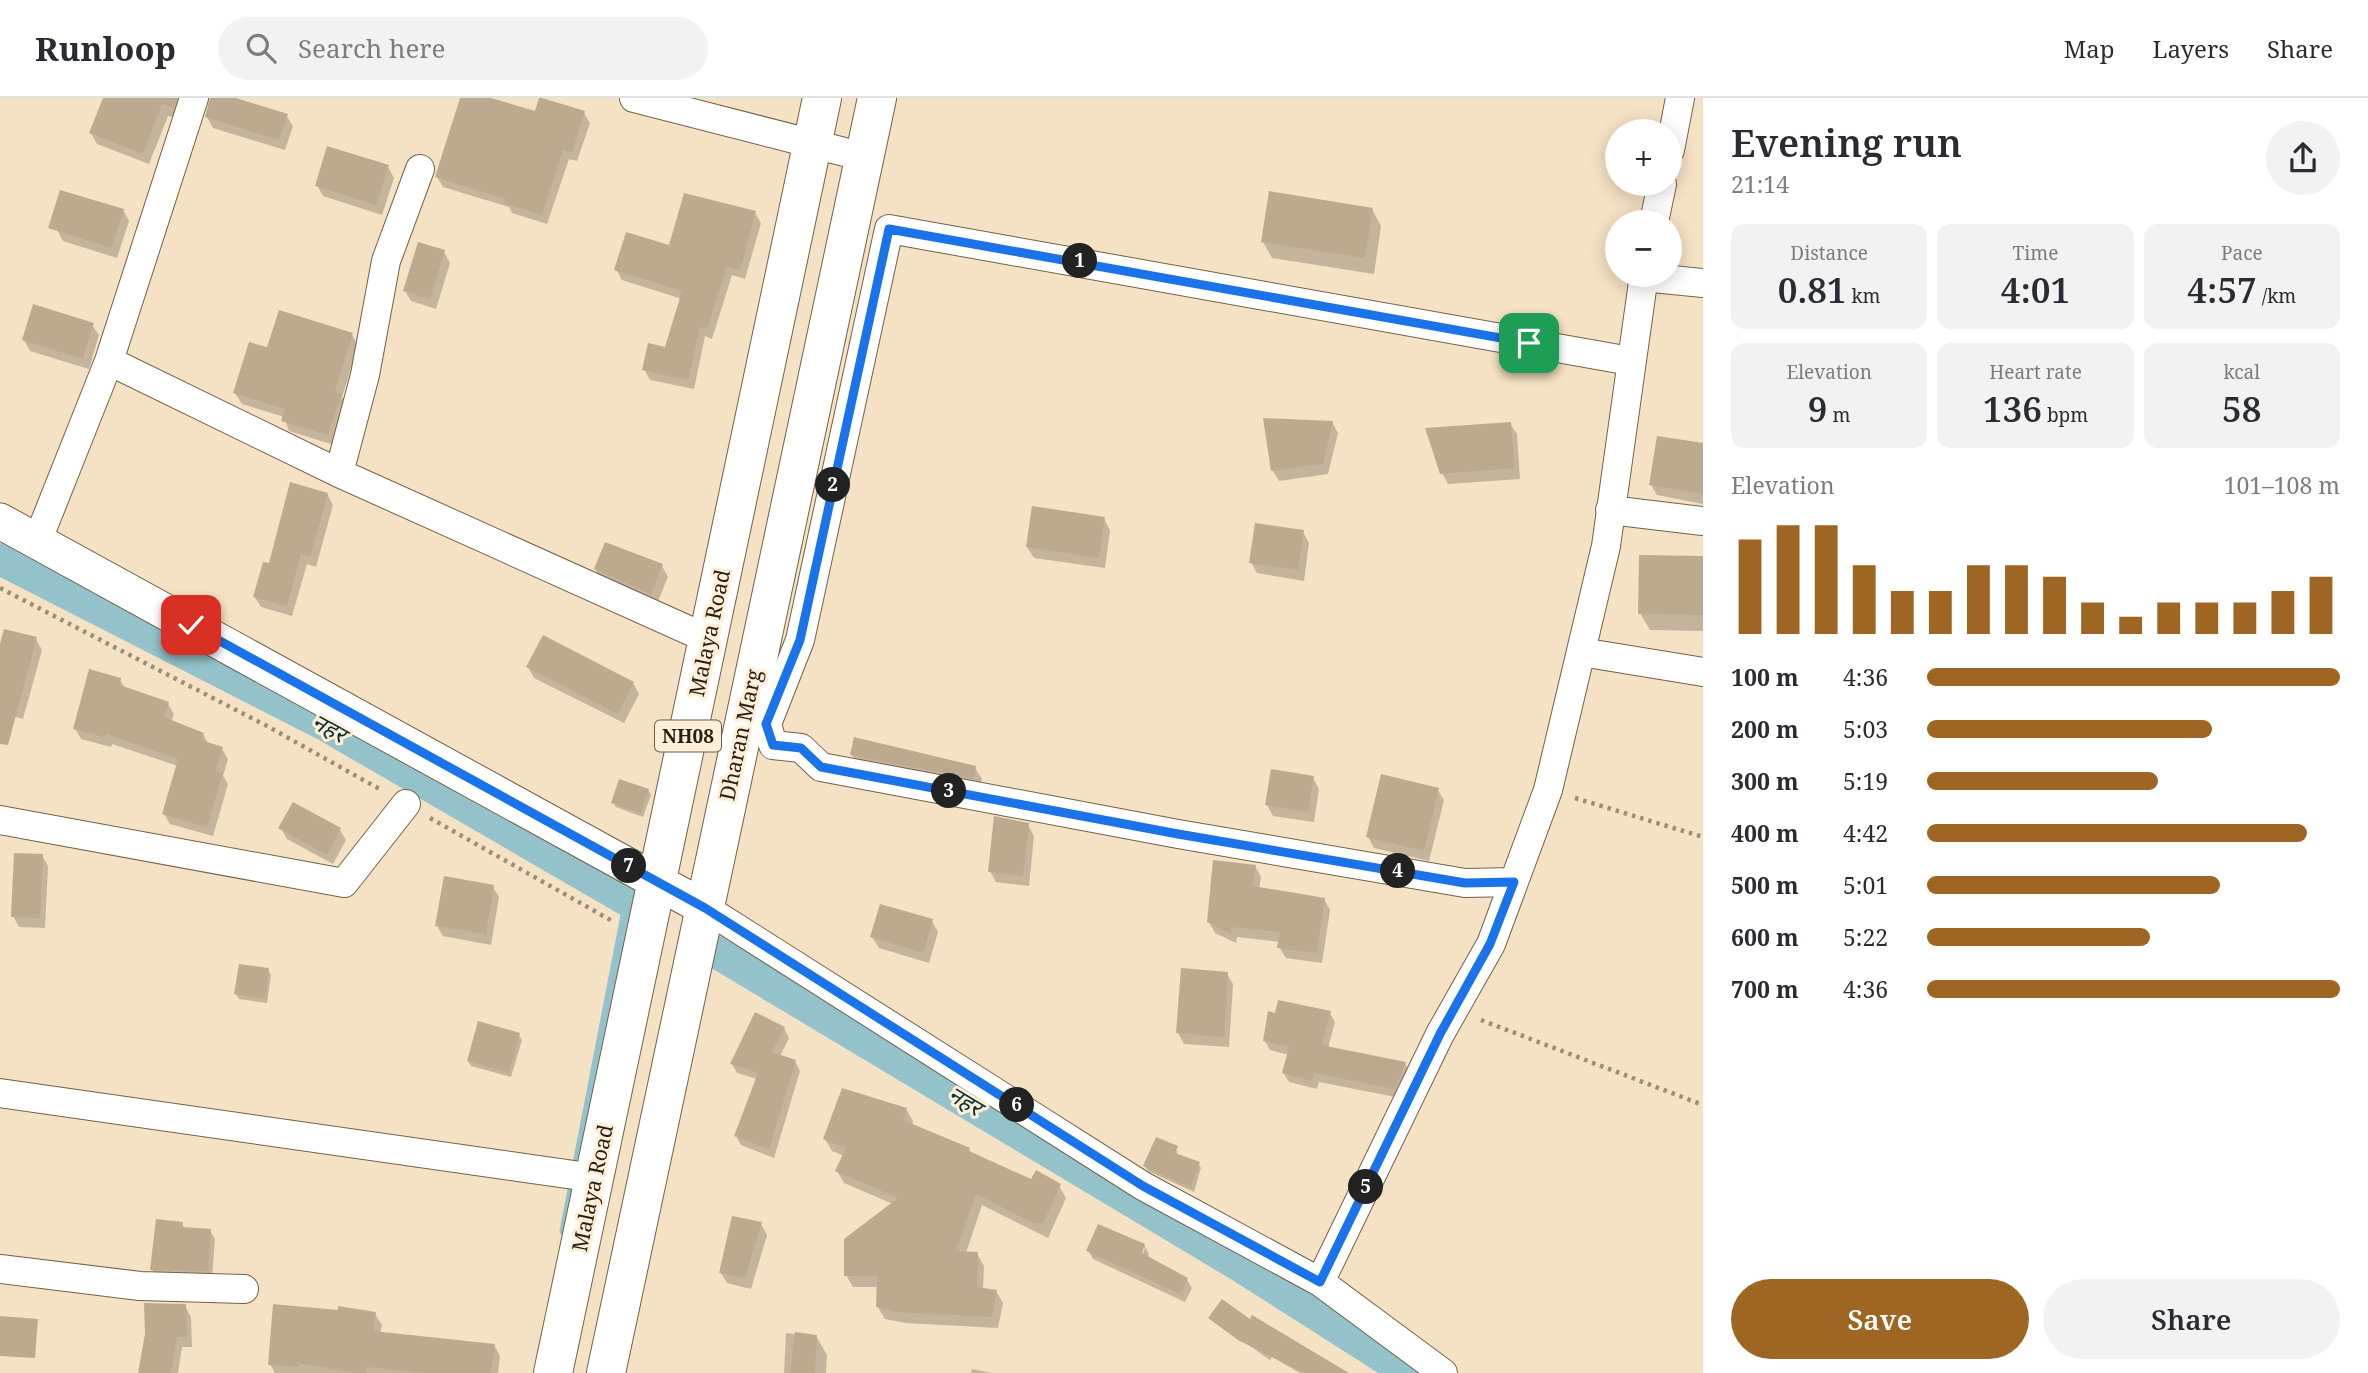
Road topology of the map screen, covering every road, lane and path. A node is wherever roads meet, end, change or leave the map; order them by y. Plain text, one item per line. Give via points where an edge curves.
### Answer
1 (194, 98) edge
2 (634, 98) edge
3 (822, 98) edge
4 (877, 98) edge
5 (1680, 98) edge
6 (1676, 119) edge
7 (812, 144) junction
8 (864, 157) junction
9 (420, 169) dead end
10 (1682, 281) edge
11 (1703, 284) edge
12 (1641, 287) edge
13 (109, 360) junction
14 (1630, 361) junction
15 (339, 473) junction
16 (1610, 510) junction
17 (1703, 521) edge
18 (0, 522) edge
19 (37, 542) junction
20 (0, 588) edge
21 (708, 639) junction
22 (1581, 652) junction
23 (1703, 672) edge
24 (1548, 790) junction
25 (406, 804) junction
26 (0, 820) edge
27 (1703, 837) edge
28 (657, 881) junction
29 (1514, 882) junction
30 (705, 908) junction
31 (614, 922) dead end
32 (1454, 1010) junction
33 (0, 1093) edge
34 (1703, 1105) edge
35 (595, 1178) junction
36 (0, 1269) edge
37 (1320, 1282) junction
38 (244, 1289) dead end
39 (553, 1373) edge
40 (606, 1373) edge
41 (1443, 1373) edge

1 - 13 street
2 - 7 street
3 - 7 main road, Malaya Road / NH08
4 - 8 main road, Dharan Marg / NH08
5 - 6 street
7 - 8 street
7 - 21 main road, Malaya Road / NH08
8 - 30 main road, Dharan Marg / NH08
9 - 15 street via 386,261 365,375
10 - 11 street
12 - 14 street
13 - 15 street
13 - 19 street
14 - 16 street
14 - 29 street via 889,229 800,640 766,724 773,745 801,748 821,767 1465,883
15 - 21 street
16 - 17 street
16 - 22 street
18 - 19 street
19 - 28 street
20 - 25 path via 267,726
21 - 28 main road, Malaya Road / NH08
22 - 23 street
22 - 24 street
24 - 27 path
24 - 29 street
25 - 26 street via 344,883
25 - 31 path
28 - 30 street
28 - 35 main road, Malaya Road / NH08
29 - 32 street via 1490,944
30 - 37 street via 1143,1186
30 - 40 main road, Dharan Marg / NH08
32 - 34 path
32 - 37 street
33 - 35 street
35 - 39 main road, Malaya Road / NH08
36 - 38 street via 140,1286
37 - 41 street

